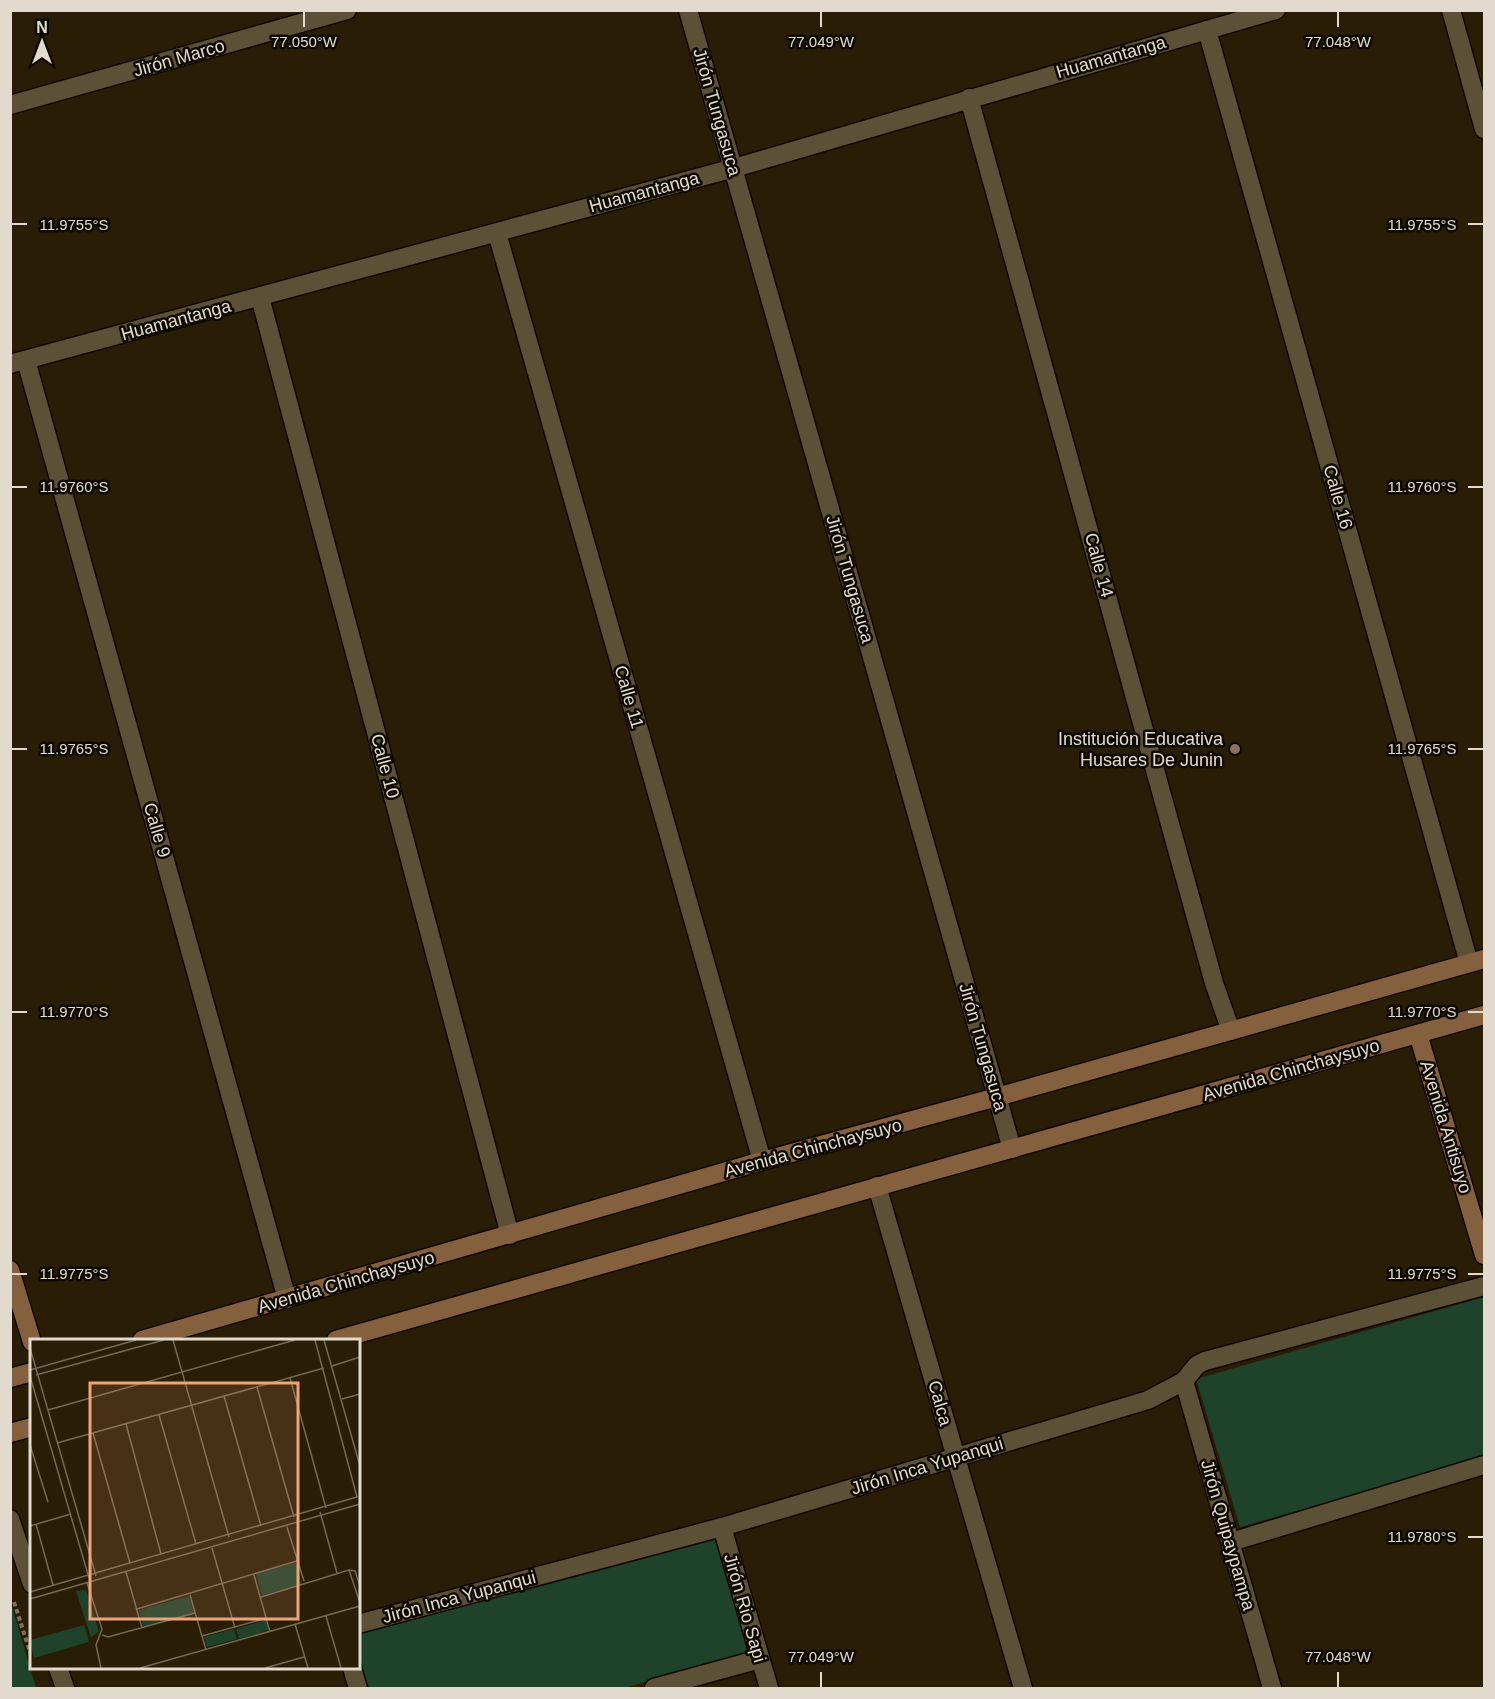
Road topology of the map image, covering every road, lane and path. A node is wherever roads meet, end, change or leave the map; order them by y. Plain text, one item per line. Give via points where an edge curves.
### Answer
1 (346, 10) edge
2 (688, 10) edge
3 (1276, 10) edge
4 (1451, 10) edge
5 (1207, 30) junction
6 (969, 98) junction
7 (10, 105) edge
8 (1485, 129) edge
9 (734, 168) junction
10 (496, 233) junction
11 (260, 297) junction
12 (18, 362) edge
13 (1477, 961) edge
14 (1485, 1015) edge
15 (1231, 1030) junction
16 (1418, 1034) junction
17 (997, 1097) junction
18 (1012, 1149) junction
19 (762, 1161) junction
20 (877, 1186) junction
21 (510, 1235) junction
22 (1485, 1256) edge
23 (10, 1270) edge
24 (1485, 1286) edge
25 (287, 1299) junction
26 (31, 1339) edge
27 (149, 1339) edge
28 (343, 1339) edge
29 (30, 1373) edge
30 (10, 1378) edge
31 (1184, 1381) junction
32 (30, 1427) edge
33 (10, 1432) edge
34 (956, 1457) junction
35 (1485, 1465) edge
36 (10, 1519) edge
37 (722, 1527) junction
38 (1231, 1542) junction
39 (30, 1578) edge
40 (14, 1601) dead end
41 (360, 1623) edge
42 (30, 1652) edge
43 (760, 1659) junction
44 (58, 1669) edge
45 (352, 1669) edge
46 (65, 1689) edge
47 (358, 1689) edge
48 (654, 1689) edge
49 (769, 1689) edge
50 (1023, 1689) edge
51 (1272, 1689) edge

1 - 7 street, Jirón Marco
2 - 9 street, Jirón Tungasuca
3 - 5 street, Huamantanga
4 - 8 street
5 - 6 street, Huamantanga
5 - 13 street, Calle 16
6 - 9 street, Huamantanga
6 - 15 street, Calle 14 via 1208,960
9 - 10 street, Huamantanga
9 - 17 street, Jirón Tungasuca
10 - 11 street, Huamantanga
10 - 19 street, Calle 11
11 - 12 street, Huamantanga
11 - 21 street, Calle 10
12 - 25 street, Calle 9
13 - 15 main road, Avenida Chinchaysuyo
14 - 16 main road, Avenida Chinchaysuyo
15 - 17 main road, Avenida Chinchaysuyo
16 - 18 main road, Avenida Chinchaysuyo
16 - 22 main road, Avenida Antisuyo
17 - 18 street, Jirón Tungasuca
17 - 19 main road, Avenida Chinchaysuyo
18 - 20 main road, Avenida Chinchaysuyo
19 - 21 main road, Avenida Chinchaysuyo
20 - 28 main road, Avenida Chinchaysuyo
20 - 34 street, Calca
21 - 25 main road, Avenida Chinchaysuyo
23 - 26 main road
24 - 31 street, Jirón Inca Yupanqui via 1205,1361
25 - 27 main road, Avenida Chinchaysuyo
29 - 30 main road
31 - 34 street, Jirón Inca Yupanqui via 1148,1400
31 - 38 street, Jirón Quipaypampa
32 - 33 main road
34 - 37 street, Jirón Inca Yupanqui
34 - 50 street, Calca
35 - 38 street
36 - 39 street
37 - 41 street, Jirón Inca Yupanqui
37 - 43 street, Jirón Rio Sapi
38 - 51 street, Jirón Quipaypampa
40 - 42 path
43 - 48 street
43 - 49 street, Jirón Rio Sapi
44 - 46 street
45 - 47 street

